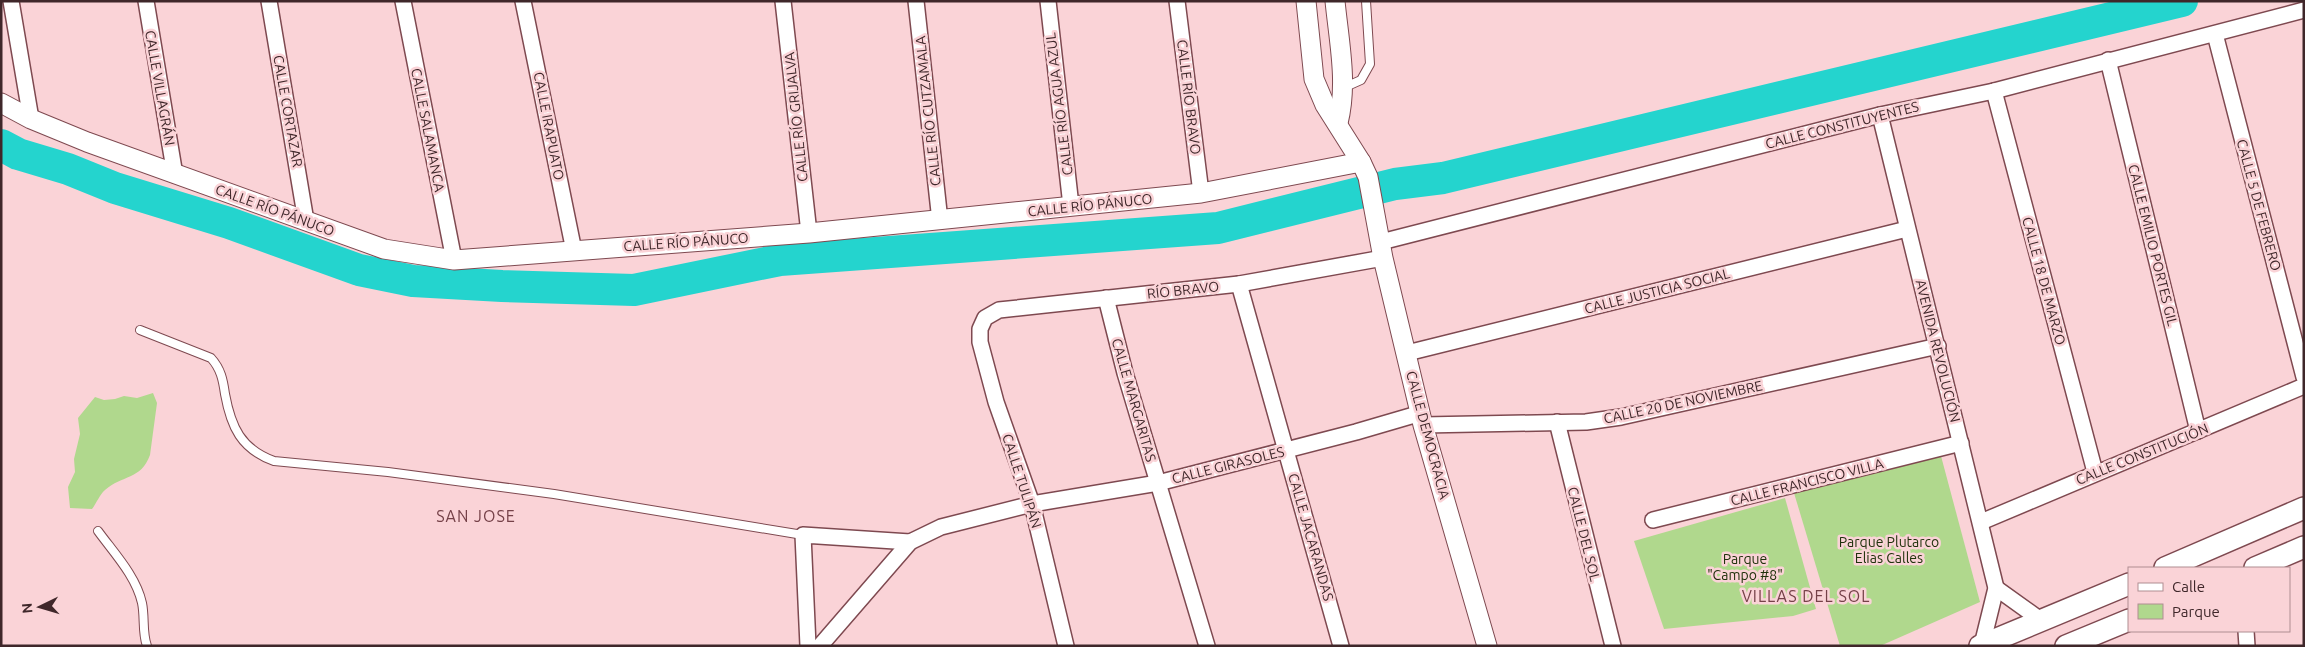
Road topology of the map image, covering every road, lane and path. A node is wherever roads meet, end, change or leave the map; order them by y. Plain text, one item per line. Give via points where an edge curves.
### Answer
1 (11, 1) edge
2 (146, 1) edge
3 (269, 1) edge
4 (402, 1) edge
5 (523, 1) edge
6 (783, 1) edge
7 (916, 1) edge
8 (1048, 1) edge
9 (1177, 1) edge
10 (1306, 1) edge
11 (1335, 1) edge
12 (1366, 1) edge
13 (2304, 10) edge
14 (2215, 34) junction
15 (2108, 60) junction
16 (1343, 88) junction
17 (1994, 91) junction
18 (1, 103) edge
19 (1880, 115) junction
20 (31, 119) junction
21 (1338, 123) junction
22 (1364, 169) junction
23 (175, 174) junction
24 (1201, 193) junction
25 (1071, 206) junction
26 (306, 221) junction
27 (940, 221) junction
28 (1907, 229) junction
29 (809, 233) junction
30 (1382, 250) junction
31 (574, 251) junction
32 (454, 260) junction
33 (1239, 284) junction
34 (1106, 298) junction
35 (985, 318) joint
36 (140, 330) dead end
37 (1938, 346) junction
38 (1407, 353) junction
39 (2304, 377) edge
40 (2304, 386) edge
41 (1422, 419) junction
42 (1557, 422) junction
43 (2198, 431) junction
44 (1961, 444) junction
45 (1286, 451) junction
46 (2095, 472) junction
47 (1158, 482) junction
48 (1032, 504) junction
49 (2304, 508) edge
50 (1653, 520) dead end
51 (1981, 522) junction
52 (98, 531) dead end
53 (803, 535) junction
54 (910, 542) junction
55 (2304, 547) edge
56 (2167, 567) edge
57 (2257, 567) edge
58 (2128, 584) edge
59 (1996, 588) junction
60 (2128, 620) edge
61 (2042, 621) junction
62 (2246, 632) edge
63 (1981, 645) edge
64 (147, 646) edge
65 (808, 646) edge
66 (820, 646) edge
67 (1066, 646) edge
68 (1207, 646) edge
69 (1341, 646) edge
70 (1488, 646) edge
71 (1613, 646) edge
72 (2066, 646) edge
73 (2247, 646) edge

1 - 20 street
2 - 23 street, CALLE VILLAGRÁN
3 - 26 street, CALLE CORTAZAR
4 - 32 street, CALLE SALAMANCA
5 - 31 street, CALLE IRAPUATO
6 - 29 street, CALLE RÍO GRIJALVA
7 - 27 street, CALLE RÍO CUTZAMALA
8 - 25 street, CALLE RÍO AGUA AZUL
9 - 24 street, CALLE RÍO BRAVO
10 - 21 street, CALLE DEMOCRACIA via 1314,80 1325,105
11 - 16 street
12 - 16 lane via 1370,64 1361,80
13 - 14 street, CALLE CONSTITUYENTES
14 - 15 street, CALLE CONSTITUYENTES
14 - 39 street, CALLE 5 DE FEBRERO
15 - 17 street, CALLE CONSTITUYENTES
15 - 43 street, CALLE EMILIO PORTES GIL
16 - 21 street
17 - 19 street, CALLE CONSTITUYENTES
17 - 46 street, CALLE 18 DE MARZO
18 - 20 street, CALLE RÍO PÁNUCO
19 - 28 street, AVENIDA REVOLUCIÓN
19 - 30 street, CALLE CONSTITUYENTES
20 - 23 street, CALLE RÍO PÁNUCO
21 - 22 street, CALLE DEMOCRACIA
22 - 24 street, CALLE RÍO PÁNUCO
22 - 30 street, CALLE DEMOCRACIA
23 - 26 street, CALLE RÍO PÁNUCO
24 - 25 street, CALLE RÍO PÁNUCO
25 - 27 street, CALLE RÍO PÁNUCO
26 - 32 street, CALLE RÍO PÁNUCO via 384,249
27 - 29 street, CALLE RÍO PÁNUCO
28 - 37 street, AVENIDA REVOLUCIÓN
28 - 38 street, CALLE JUSTICIA SOCIAL
29 - 31 street, CALLE RÍO PÁNUCO
30 - 33 street, RÍO BRAVO
30 - 38 street, CALLE DEMOCRACIA
31 - 32 street, CALLE RÍO PÁNUCO
33 - 34 street, RÍO BRAVO
33 - 45 street, CALLE JACARANDAS
34 - 35 street, RÍO BRAVO via 999,310
34 - 47 street, CALLE MARGARITAS
35 - 48 street, CALLE TULIPÁN via 980,329 980,342 996,402
36 - 53 lane via 212,358 219,366 236,431 260,456 274,461 554,494
37 - 42 street, CALLE 20 DE NOVIEMBRE via 1621,417
37 - 44 street, AVENIDA REVOLUCIÓN
38 - 41 street, CALLE DEMOCRACIA
40 - 43 street, CALLE CONSTITUCIÓN
41 - 42 street, CALLE 20 DE NOVIEMBRE via 1492,425
41 - 45 street, CALLE GIRASOLES
41 - 70 street, CALLE DEMOCRACIA
42 - 71 street, CALLE DEL SOL
43 - 46 street, CALLE CONSTITUCIÓN
44 - 50 street, CALLE FRANCISCO VILLA
44 - 51 street, AVENIDA REVOLUCIÓN
45 - 47 street, CALLE GIRASOLES
45 - 69 street, CALLE JACARANDAS
46 - 51 street, CALLE CONSTITUCIÓN
47 - 48 street, CALLE GIRASOLES
47 - 68 street, CALLE MARGARITAS
48 - 54 street, CALLE GIRASOLES via 941,527
48 - 67 street, CALLE TULIPÁN
49 - 56 main road
51 - 59 street, AVENIDA REVOLUCIÓN
52 - 64 lane via 139,593
53 - 54 street
53 - 65 street
54 - 66 street
55 - 57 main road
58 - 61 main road
59 - 61 street
59 - 63 street, AVENIDA REVOLUCIÓN
60 - 72 main road
61 - 63 main road
62 - 73 street

